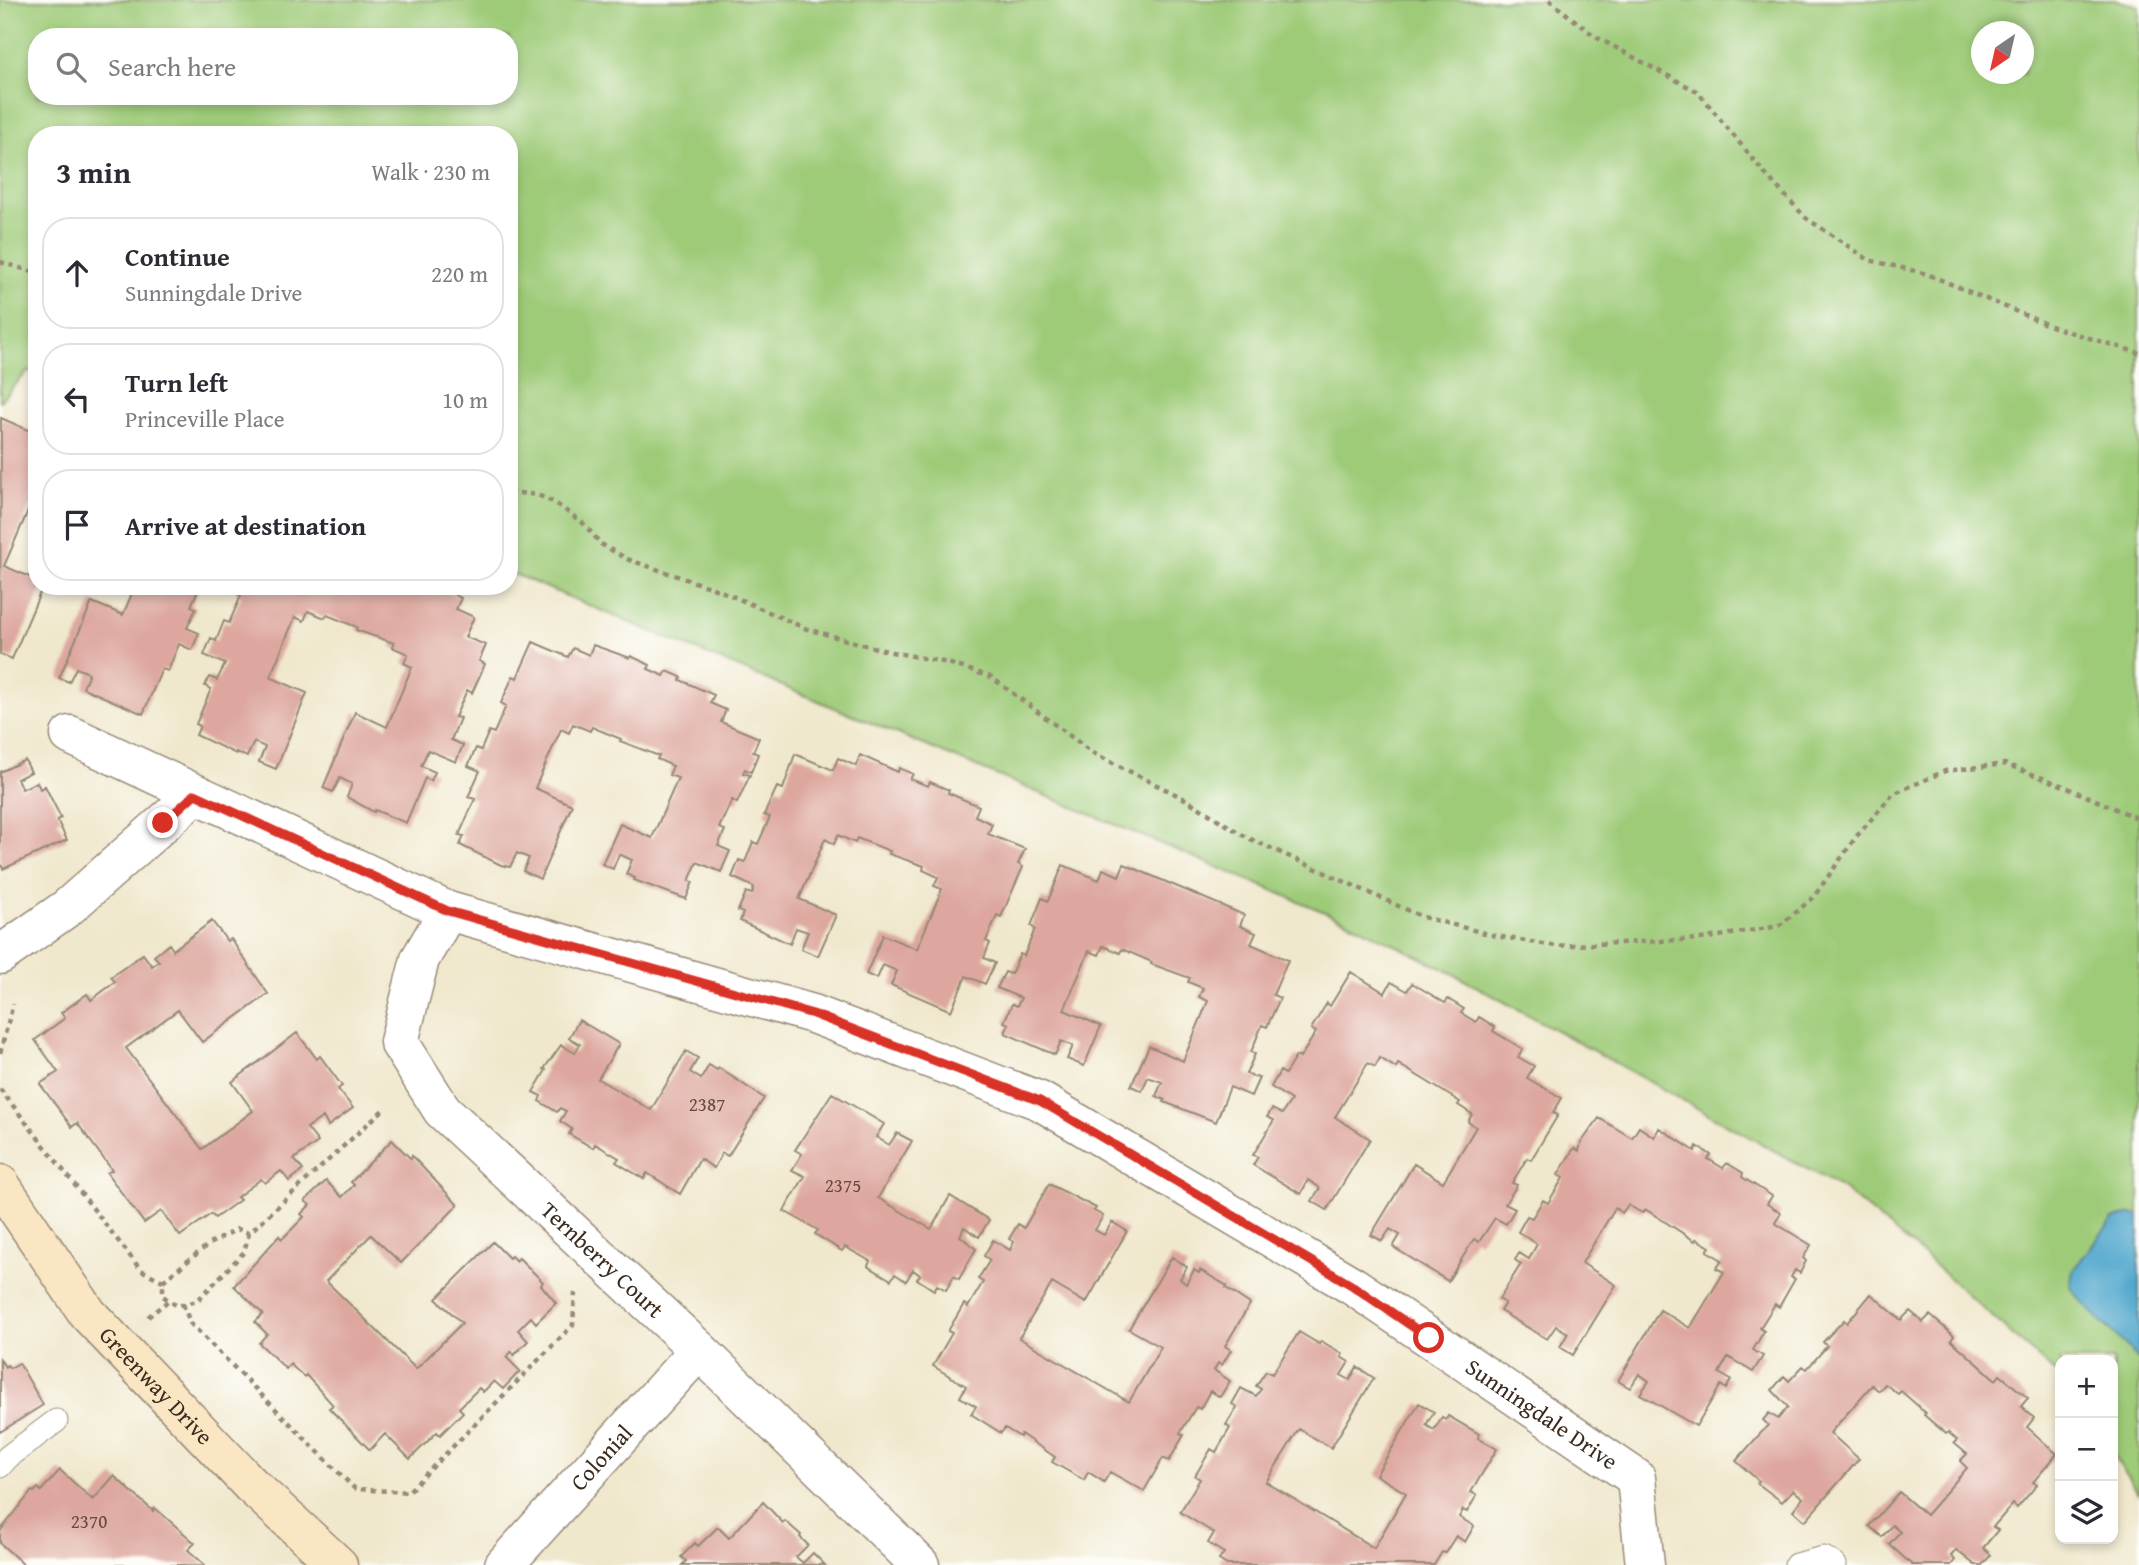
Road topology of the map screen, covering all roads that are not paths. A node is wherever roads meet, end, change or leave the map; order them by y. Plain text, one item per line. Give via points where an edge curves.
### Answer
1 (70, 734) dead end
2 (195, 794) junction
3 (448, 911) junction
4 (0, 955) edge
5 (0, 1184) edge
6 (699, 1350) junction
7 (56, 1421) dead end
8 (0, 1466) edge
9 (338, 1565) edge
10 (504, 1565) edge
11 (920, 1565) edge
12 (1645, 1565) edge
13 (1796, 1565) edge
14 (1835, 1565) edge

1 - 2 street, Sunningdale Drive
2 - 3 street, Sunningdale Drive
2 - 4 street via 67,908
3 - 6 street, Ternberry Court via 420,959 399,1042 442,1110
3 - 12 street, Sunningdale Drive via 813,1014 1040,1101 1353,1286 1636,1478
5 - 9 street, Greenway Drive via 88,1314 251,1485
6 - 10 street, Colonial
6 - 11 street, Ternberry Court
7 - 8 lane
13 - 14 lane via 1825,1558

